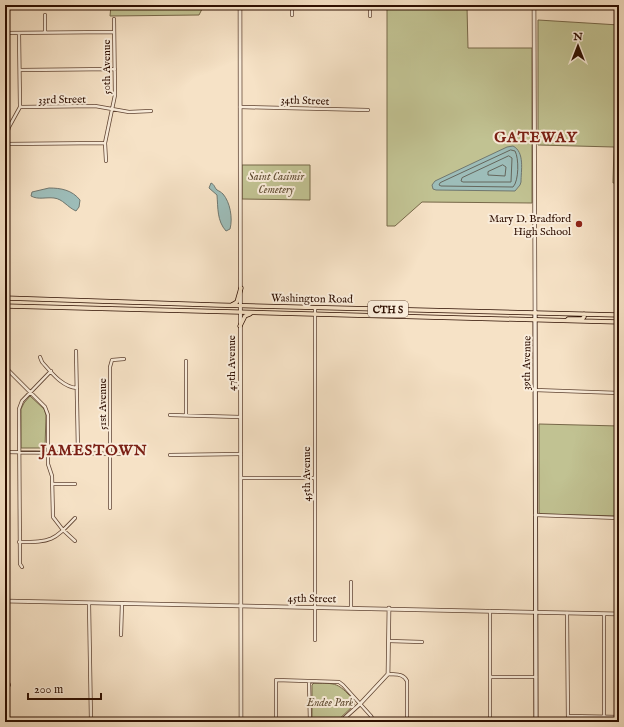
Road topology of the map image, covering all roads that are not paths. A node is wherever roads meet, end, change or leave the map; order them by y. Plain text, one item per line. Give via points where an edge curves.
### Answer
1 (240, 5) edge
2 (292, 5) edge
3 (370, 5) edge
4 (534, 5) edge
5 (45, 15) dead end
6 (292, 15) dead end
7 (370, 16) dead end
8 (114, 19) dead end
9 (45, 32) junction
10 (114, 32) junction
11 (5, 33) edge
12 (20, 33) junction
13 (20, 70) junction
14 (115, 70) junction
15 (20, 107) junction
16 (240, 107) junction
17 (112, 108) junction
18 (368, 110) dead end
19 (151, 111) dead end
20 (105, 143) junction
21 (6, 144) edge
22 (106, 161) dead end
23 (5, 169) edge
24 (241, 288) junction
25 (5, 298) edge
26 (93, 300) junction
27 (230, 305) junction
28 (5, 306) edge
29 (241, 306) junction
30 (315, 308) junction
31 (93, 309) junction
32 (535, 312) junction
33 (240, 313) junction
34 (250, 313) junction
35 (584, 314) junction
36 (315, 315) junction
37 (619, 315) edge
38 (536, 320) junction
39 (563, 321) junction
40 (619, 322) edge
41 (240, 326) junction
42 (76, 351) dead end
43 (40, 357) dead end
44 (124, 359) dead end
45 (186, 360) dead end
46 (5, 367) edge
47 (51, 371) junction
48 (77, 388) junction
49 (535, 390) junction
50 (30, 393) junction
51 (619, 393) edge
52 (170, 415) dead end
53 (186, 415) junction
54 (240, 417) junction
55 (5, 452) edge
56 (19, 452) junction
57 (48, 452) junction
58 (78, 452) junction
59 (110, 453) junction
60 (125, 454) dead end
61 (241, 454) junction
62 (170, 455) dead end
63 (241, 478) junction
64 (314, 478) junction
65 (52, 484) junction
66 (75, 484) dead end
67 (110, 508) dead end
68 (535, 515) junction
69 (75, 518) dead end
70 (619, 518) edge
71 (63, 530) junction
72 (75, 541) dead end
73 (20, 542) junction
74 (22, 567) dead end
75 (351, 582) dead end
76 (5, 601) edge
77 (89, 603) junction
78 (122, 603) junction
79 (240, 606) junction
80 (316, 607) junction
81 (351, 608) junction
82 (389, 608) junction
83 (490, 611) junction
84 (535, 612) junction
85 (567, 613) junction
86 (604, 614) junction
87 (619, 614) edge
88 (121, 635) dead end
89 (315, 640) dead end
90 (389, 641) junction
91 (422, 642) dead end
92 (388, 674) junction
93 (5, 676) edge
94 (490, 677) junction
95 (536, 677) junction
96 (309, 682) junction
97 (9, 685) dead end
98 (360, 704) junction
99 (568, 716) junction
100 (604, 717) junction
101 (619, 717) edge
102 (91, 722) edge
103 (241, 722) edge
104 (276, 722) edge
105 (310, 722) edge
106 (340, 722) edge
107 (374, 722) edge
108 (407, 722) edge
109 (490, 722) edge
110 (536, 722) edge
111 (568, 722) edge
112 (604, 722) edge

1 - 16 street, 47th Avenue
2 - 6 street
3 - 7 street
4 - 32 street, 39th Avenue
5 - 9 street
8 - 10 street, 50th Avenue
9 - 10 street
9 - 12 street
10 - 14 street, 50th Avenue
11 - 12 street
12 - 13 street
13 - 14 street
13 - 15 street
14 - 17 street, 50th Avenue
15 - 17 street, 33rd Street
15 - 21 street via 9,127
16 - 18 street, 34th Street
16 - 24 street, 47th Avenue
17 - 19 street, 33rd Street via 129,112
17 - 20 street, 50th Avenue
20 - 21 street
20 - 22 street, 50th Avenue
21 - 23 street
24 - 27 main road via 237,302
24 - 29 street, 47th Avenue
25 - 26 main road, Washington Road / CTH S
26 - 27 main road, Washington Road / CTH S
26 - 31 main road
27 - 29 main road, Washington Road / CTH S
28 - 31 main road, Washington Road / CTH S
29 - 30 main road, Washington Road / CTH S
29 - 33 street, 47th Avenue
30 - 32 main road, Washington Road / CTH S
30 - 36 street, 45th Avenue
31 - 33 main road, Washington Road / CTH S
32 - 35 main road, Washington Road
32 - 38 main road, 39th Avenue
33 - 34 main road, Washington Road / CTH S
33 - 41 street, 47th Avenue
34 - 36 main road, Washington Road / CTH S
34 - 41 main road via 245,316
35 - 37 main road, Washington Road
35 - 39 main road via 582,318 569,318
36 - 38 main road, Washington Road / CTH S
36 - 64 street, 45th Avenue
38 - 39 main road, Washington Road
38 - 49 main road, 39th Avenue
39 - 40 main road, Washington Road
41 - 54 street, 47th Avenue
42 - 48 street
43 - 47 street
44 - 59 street, 51st Avenue via 112,360 110,367
45 - 53 street
46 - 50 street
47 - 48 street via 65,385
47 - 50 street
48 - 58 street
49 - 51 street
49 - 68 main road, 39th Avenue
50 - 56 street via 22,401 19,409
50 - 57 street via 45,407 48,415
52 - 53 street
53 - 54 street
54 - 61 street, 47th Avenue
55 - 56 street
56 - 57 street
56 - 73 street
57 - 58 street
57 - 65 street
58 - 59 street
59 - 60 street
59 - 67 street, 51st Avenue
61 - 62 street
61 - 63 street, 47th Avenue
63 - 64 street
63 - 79 street, 47th Avenue
64 - 80 street, 45th Avenue
65 - 66 street
65 - 71 street via 52,517
68 - 70 street
68 - 84 main road, 39th Avenue
69 - 71 street
71 - 72 street
71 - 73 street via 54,539
73 - 74 street
75 - 81 street
76 - 77 street, 45th Street
77 - 78 street, 45th Street
77 - 102 street
78 - 79 street, 45th Street
78 - 88 street
79 - 80 street, 45th Street
79 - 103 street, 47th Avenue
80 - 81 street, 45th Street
80 - 89 street, 45th Avenue
81 - 82 street, 45th Street
82 - 83 street, 45th Street
82 - 90 street
83 - 84 street, 45th Street
83 - 94 street
84 - 85 street, 45th Street
84 - 95 main road, 39th Avenue
85 - 86 street, 45th Street
85 - 99 street
86 - 87 street, 45th Street
86 - 100 street
90 - 91 street
90 - 92 street
92 - 98 street
92 - 108 street via 400,675 407,681
93 - 97 street
94 - 95 street
94 - 109 street
95 - 110 main road, 39th Avenue
96 - 98 street via 339,682
96 - 104 street via 276,680
96 - 105 street
98 - 106 street
98 - 107 street
99 - 100 street
99 - 111 street
100 - 101 street
100 - 112 street

